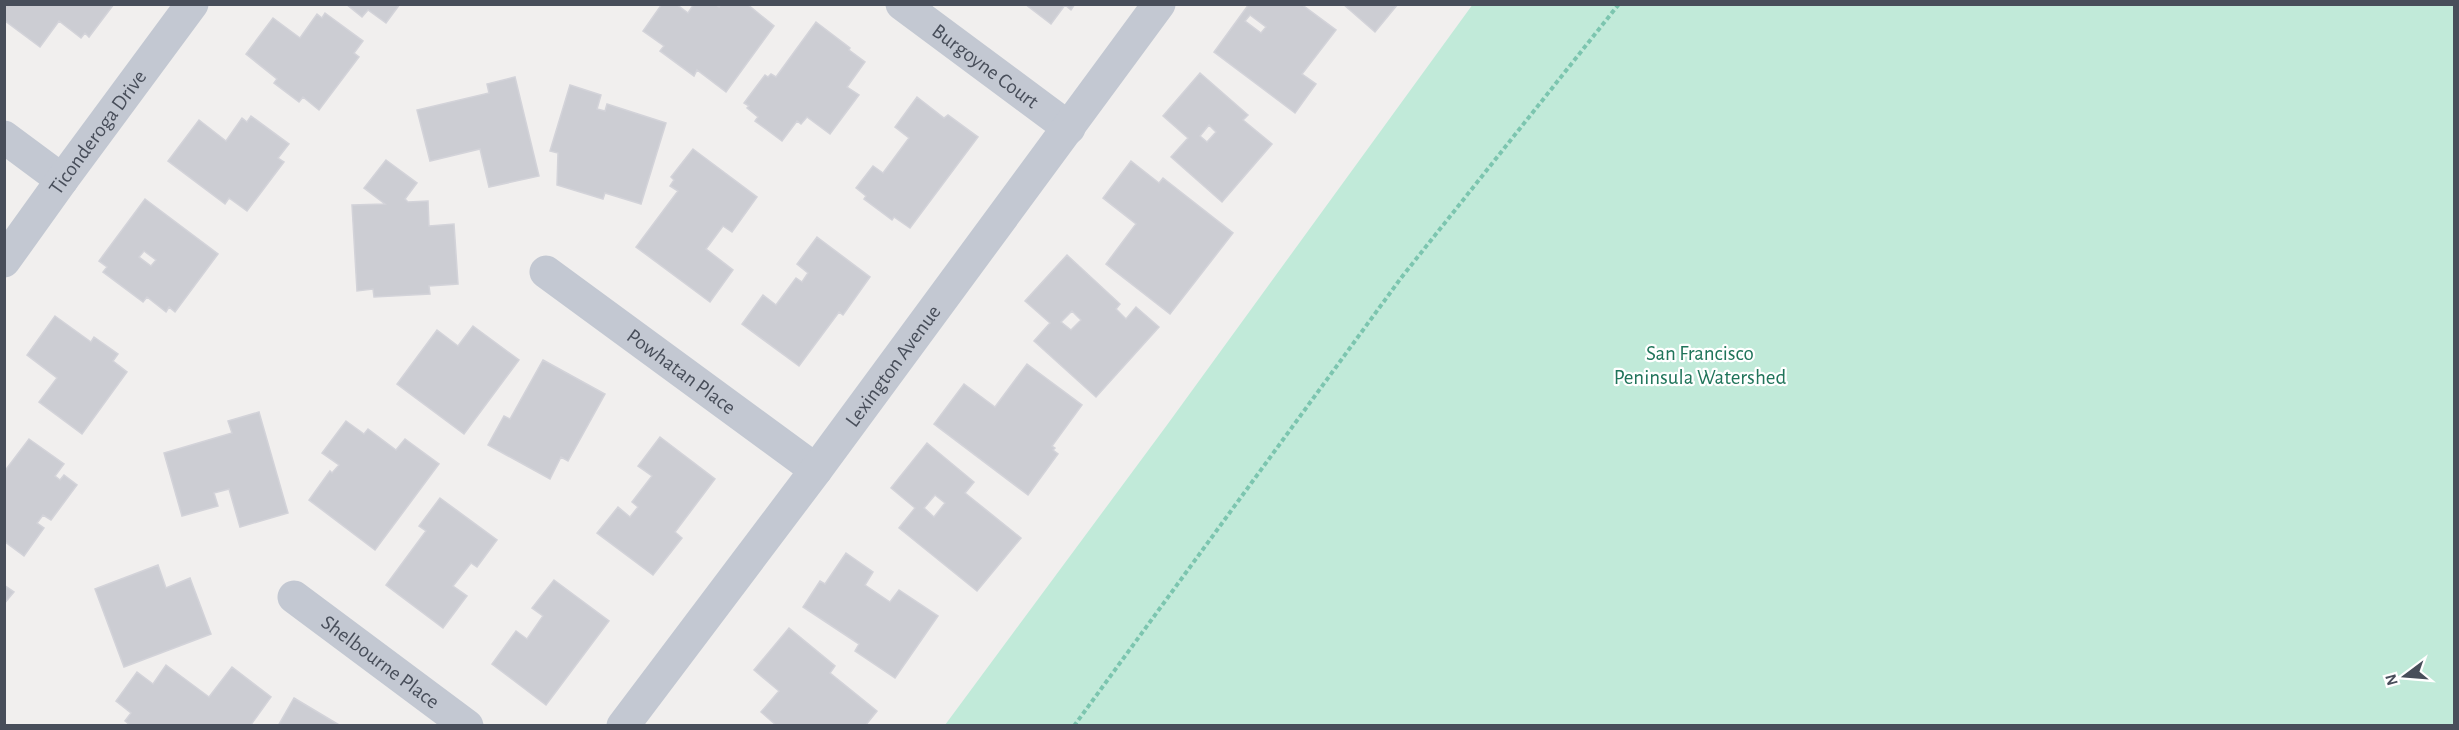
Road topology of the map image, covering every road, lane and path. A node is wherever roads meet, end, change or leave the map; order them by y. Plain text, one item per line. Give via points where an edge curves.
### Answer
1 (192, 4) edge
2 (902, 4) edge
3 (1160, 4) edge
4 (1618, 4) edge
5 (1069, 128) junction
6 (4, 137) edge
7 (62, 180) junction
8 (4, 261) edge
9 (546, 272) dead end
10 (816, 470) junction
11 (294, 597) dead end
12 (467, 726) edge
13 (623, 726) edge
14 (1074, 726) edge

1 - 7 street, Ticonderoga Drive
2 - 5 street, Burgoyne Court
3 - 5 street, Lexington Avenue
4 - 14 path via 1401,278
5 - 10 street, Lexington Avenue
6 - 7 street
7 - 8 street, Ticonderoga Drive
9 - 10 street, Powhatan Place
10 - 13 street, Lexington Avenue
11 - 12 street, Shelbourne Place

